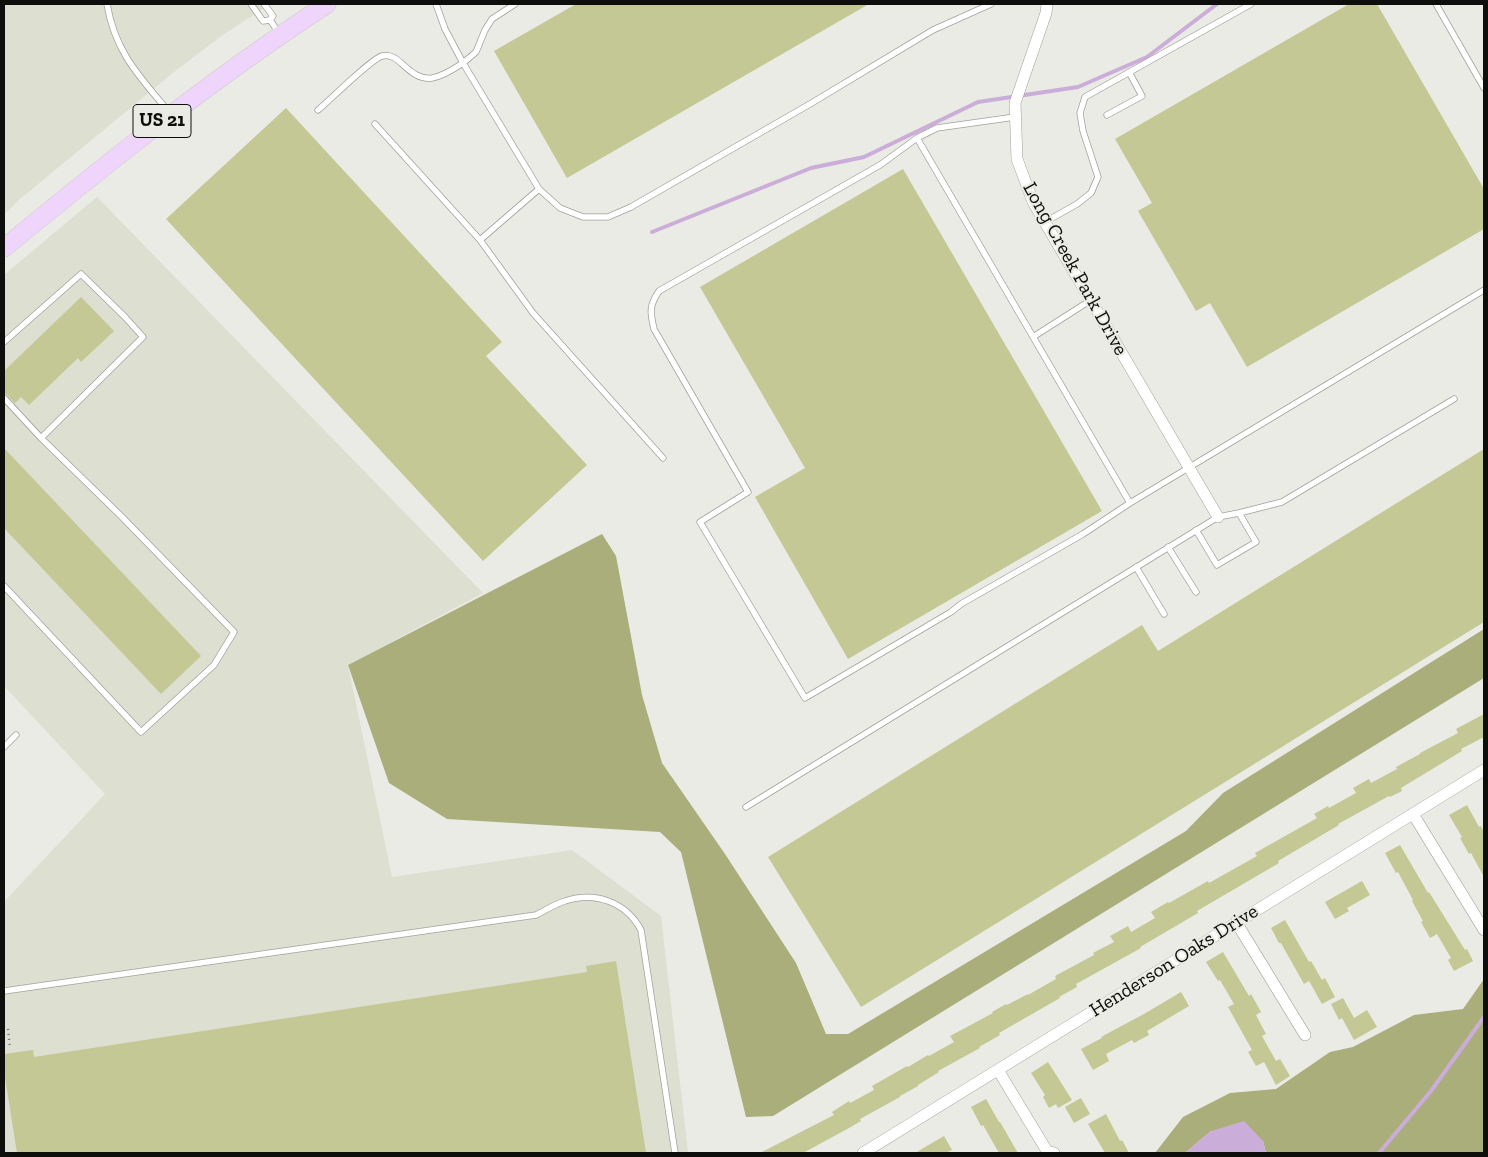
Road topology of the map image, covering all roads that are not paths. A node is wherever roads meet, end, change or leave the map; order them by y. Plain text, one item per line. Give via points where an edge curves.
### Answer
1 (107, 4) edge
2 (251, 4) edge
3 (264, 4) edge
4 (327, 4) edge
5 (436, 4) edge
6 (515, 4) edge
7 (991, 4) edge
8 (1047, 4) edge
9 (1251, 4) edge
10 (1436, 4) edge
11 (270, 20) junction
12 (280, 35) junction
13 (463, 64) junction
14 (1129, 72) junction
15 (1484, 88) edge
16 (318, 110) dead end
17 (171, 114) junction
18 (1107, 115) dead end
19 (1016, 116) junction
20 (375, 124) dead end
21 (917, 138) junction
22 (540, 189) junction
23 (1045, 222) junction
24 (480, 240) junction
25 (4, 248) edge
26 (1484, 290) edge
27 (1091, 300) junction
28 (1033, 337) junction
29 (4, 342) edge
30 (4, 398) edge
31 (1454, 399) dead end
32 (41, 438) junction
33 (663, 458) dead end
34 (1190, 468) junction
35 (1130, 503) junction
36 (1239, 513) junction
37 (1218, 517) junction
38 (1196, 530) junction
39 (1168, 547) junction
40 (1136, 567) junction
41 (4, 586) edge
42 (1196, 592) dead end
43 (1164, 614) dead end
44 (16, 735) dead end
45 (4, 747) edge
46 (1484, 770) edge
47 (746, 807) dead end
48 (1413, 814) junction
49 (1236, 922) junction
50 (1484, 930) edge
51 (4, 991) edge
52 (1305, 1036) dead end
53 (998, 1070) junction
54 (675, 1153) edge
55 (863, 1153) edge
56 (1054, 1153) edge

1 - 17 lane via 113,30 128,62
2 - 11 lane via 263,21
3 - 11 lane via 273,16
4 - 12 main road, US 21
5 - 13 lane
6 - 13 lane via 492,19 476,52
7 - 22 lane via 933,30 616,214 583,217 560,208
8 - 19 street, Long Creek Park Drive via 1015,103
9 - 14 lane
10 - 15 lane
11 - 12 lane
12 - 17 main road, US 21
13 - 16 lane via 432,78 420,77 389,55 381,56
13 - 22 lane
14 - 18 lane via 1142,96
14 - 23 lane via 1086,97 1080,113 1098,177 1091,193
17 - 25 main road, US 21
19 - 21 lane via 937,128
19 - 23 street, Long Creek Park Drive via 1017,159 1033,202
20 - 24 lane
21 - 28 lane
21 - 35 lane via 880,164 660,291 653,300 650,313 654,329 748,492 700,522 805,698
22 - 24 lane
23 - 27 street, Long Creek Park Drive
24 - 33 lane via 532,314
26 - 34 lane
27 - 28 lane
27 - 34 street, Long Creek Park Drive
28 - 35 lane
29 - 32 lane via 80,274 143,337
30 - 32 lane
31 - 36 lane via 1282,502
32 - 41 lane via 234,632 214,665 141,732
34 - 35 lane
34 - 37 street, Long Creek Park Drive
36 - 37 lane
36 - 38 lane via 1256,542 1217,565
37 - 38 lane
38 - 39 lane
39 - 40 lane
39 - 42 lane
40 - 43 lane
40 - 47 lane
44 - 45 lane
46 - 48 street, Henderson Oaks Drive
48 - 49 street, Henderson Oaks Drive
48 - 50 street
49 - 52 street
49 - 53 street, Henderson Oaks Drive
51 - 54 lane via 536,915 564,901 583,897 602,899 621,907 641,930
53 - 55 street, Henderson Oaks Drive
53 - 56 street via 1047,1151

